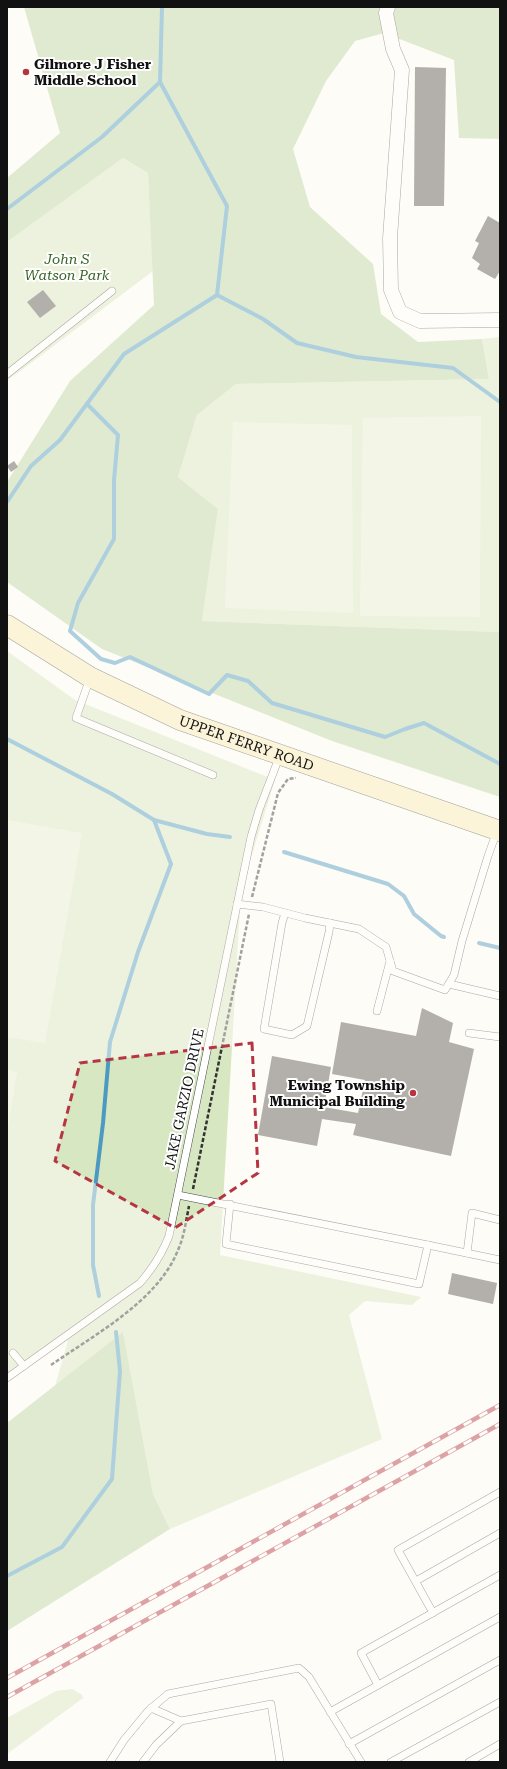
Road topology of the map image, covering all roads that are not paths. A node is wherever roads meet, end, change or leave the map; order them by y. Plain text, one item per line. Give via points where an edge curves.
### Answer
1 (388, 7) edge
2 (112, 291) dead end
3 (500, 320) edge
4 (7, 374) edge
5 (7, 625) edge
6 (90, 678) junction
7 (280, 755) junction
8 (213, 775) dead end
9 (498, 831) edge
10 (237, 904) junction
11 (285, 913) junction
12 (330, 923) junction
13 (390, 961) junction
14 (448, 984) junction
15 (500, 996) edge
16 (377, 1011) dead end
17 (469, 1033) dead end
18 (500, 1036) edge
19 (178, 1195) junction
20 (230, 1204) junction
21 (500, 1220) edge
22 (428, 1245) junction
23 (467, 1252) junction
24 (500, 1260) edge
25 (13, 1353) dead end
26 (24, 1366) junction
27 (7, 1378) edge
28 (500, 1492) edge
29 (500, 1533) edge
30 (500, 1575) edge
31 (416, 1581) junction
32 (433, 1613) junction
33 (500, 1617) edge
34 (500, 1660) edge
35 (378, 1685) junction
36 (500, 1702) edge
37 (151, 1708) junction
38 (330, 1712) junction
39 (181, 1721) junction
40 (349, 1744) junction
41 (500, 1744) edge
42 (110, 1762) edge
43 (143, 1762) edge
44 (280, 1762) edge
45 (361, 1762) edge
46 (391, 1762) edge
47 (469, 1762) edge

1 - 3 street via 386,12 393,49 402,70 392,198 390,290 400,312 420,321
2 - 4 lane
5 - 6 main road, UPPER FERRY ROAD
6 - 7 main road, UPPER FERRY ROAD via 180,720
6 - 8 lane via 76,718
7 - 9 main road, UPPER FERRY ROAD
7 - 10 lane, JAKE GARZIO DRIVE via 255,824
9 - 14 lane via 462,941 454,975
10 - 11 lane
10 - 19 lane, JAKE GARZIO DRIVE
11 - 12 lane
11 - 12 lane via 264,1029 292,1035 307,1026
12 - 13 lane via 359,928 386,947
13 - 14 lane via 393,971 445,990
13 - 16 lane
14 - 15 lane
17 - 18 lane
19 - 20 lane
19 - 26 lane, JAKE GARZIO DRIVE via 169,1236 153,1269 140,1283
20 - 22 lane
20 - 22 lane via 226,1244 249,1249 419,1284
21 - 23 lane via 472,1213
22 - 23 lane
23 - 24 lane
25 - 26 lane
26 - 27 lane, JAKE GARZIO DRIVE
28 - 31 lane via 398,1550
29 - 31 lane
30 - 32 lane
31 - 32 lane
32 - 35 lane via 361,1653
33 - 35 lane
34 - 40 lane
35 - 38 lane
36 - 46 lane
37 - 38 lane via 168,1694 299,1668 309,1676
37 - 39 lane
37 - 42 lane via 124,1740
38 - 40 lane
39 - 43 lane via 156,1745
39 - 44 lane via 271,1704
40 - 45 lane
41 - 47 lane

